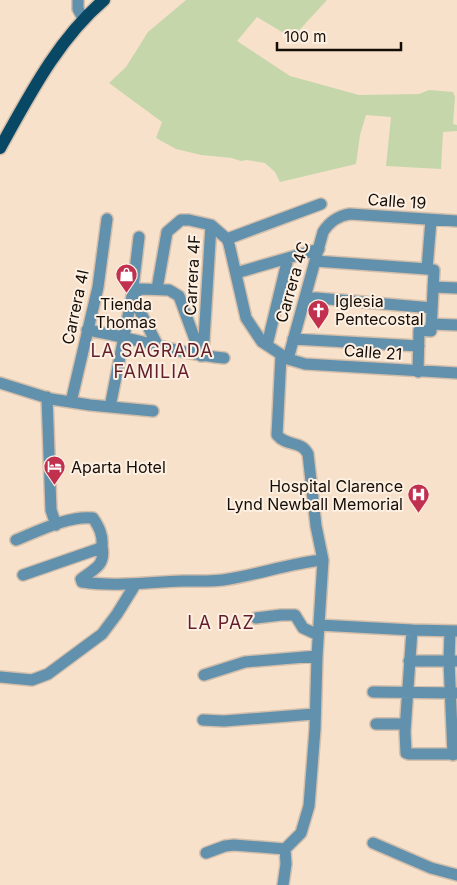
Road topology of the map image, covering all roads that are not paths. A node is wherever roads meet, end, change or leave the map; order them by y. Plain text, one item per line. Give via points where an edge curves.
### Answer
1 (78, 0) edge
2 (104, 0) edge
3 (84, 20) junction
4 (0, 148) edge
5 (321, 204) dead end
6 (107, 219) dead end
7 (335, 219) joint
8 (431, 220) junction
9 (457, 222) edge
10 (211, 226) junction
11 (139, 237) dead end
12 (227, 239) junction
13 (318, 249) junction
14 (288, 258) junction
15 (315, 260) junction
16 (427, 270) junction
17 (236, 273) junction
18 (433, 287) junction
19 (157, 288) junction
20 (457, 288) edge
21 (132, 296) junction
22 (305, 297) junction
23 (432, 308) junction
24 (431, 324) junction
25 (457, 325) edge
26 (87, 330) junction
27 (122, 337) junction
28 (293, 339) junction
29 (267, 345) junction
30 (158, 346) junction
31 (418, 346) junction
32 (202, 356) junction
33 (284, 357) junction
34 (224, 358) dead end
35 (418, 372) junction
36 (457, 373) edge
37 (0, 384) edge
38 (47, 398) junction
39 (72, 402) junction
40 (110, 407) junction
41 (152, 411) dead end
42 (56, 525) junction
43 (16, 540) dead end
44 (102, 546) junction
45 (323, 560) junction
46 (23, 575) dead end
47 (134, 584) junction
48 (256, 618) dead end
49 (318, 630) junction
50 (412, 630) junction
51 (454, 631) edge
52 (317, 656) junction
53 (409, 660) junction
54 (453, 661) edge
55 (204, 675) dead end
56 (0, 677) edge
57 (373, 692) dead end
58 (407, 692) junction
59 (454, 693) edge
60 (314, 714) junction
61 (203, 720) dead end
62 (376, 724) dead end
63 (405, 724) junction
64 (455, 754) edge
65 (373, 843) dead end
66 (285, 849) junction
67 (206, 853) dead end
68 (457, 875) edge
69 (283, 885) edge

1 - 3 street via 78,9
2 - 3 main road
3 - 4 main road via 53,58
5 - 12 street
6 - 26 street, Carrera 4I via 98,287
7 - 8 street, Calle 19 via 350,214
7 - 13 street, Carrera 4C via 328,224
8 - 9 street, Calle 19
8 - 16 street
10 - 12 street
10 - 19 street via 181,220 167,232
10 - 32 street, Carrera 4F
11 - 21 street
12 - 17 street
13 - 14 street
13 - 15 street, Carrera 4C
14 - 17 street
14 - 29 street
15 - 16 street
15 - 22 street, Carrera 4C
16 - 18 street via 434,270
17 - 29 street via 246,318
18 - 20 street
18 - 23 street
19 - 21 street via 140,289
19 - 32 street via 179,296
21 - 27 street
21 - 30 street
22 - 23 street
22 - 28 street, Carrera 4C
23 - 24 street
24 - 25 street
24 - 31 street via 431,331 419,330
26 - 27 street
26 - 39 street, Carrera 4I
27 - 30 street
27 - 40 street
28 - 31 street
28 - 33 street, Carrera 4C
29 - 33 street
30 - 32 street
31 - 35 street
32 - 34 street
33 - 35 street, Calle 21 via 305,364
33 - 45 street, Carrera 4C via 277,435 285,443 301,445 308,454
35 - 36 street, Calle 21
37 - 38 street
38 - 39 street
38 - 42 street via 50,510
39 - 40 street
40 - 41 street
42 - 43 street
42 - 44 street via 93,518 98,524
44 - 46 street
44 - 47 street via 102,560 94,571 81,579 82,582
45 - 47 street via 228,580
45 - 49 street, Carrera 4C
47 - 56 street via 102,634 48,674 32,680
48 - 49 street via 295,615 303,628
49 - 50 street
49 - 52 street, Carrera 4C
50 - 51 street
50 - 53 street
51 - 54 street
52 - 55 street via 245,662
52 - 60 street, Carrera 4C
53 - 54 street
53 - 58 street
54 - 59 street
57 - 58 street
58 - 59 street
58 - 63 street
59 - 64 street
60 - 61 street
60 - 66 street, Carrera 4C via 309,806 300,833
62 - 63 street
63 - 64 street via 408,754
65 - 68 street via 431,868
66 - 67 street via 225,846
66 - 69 street

